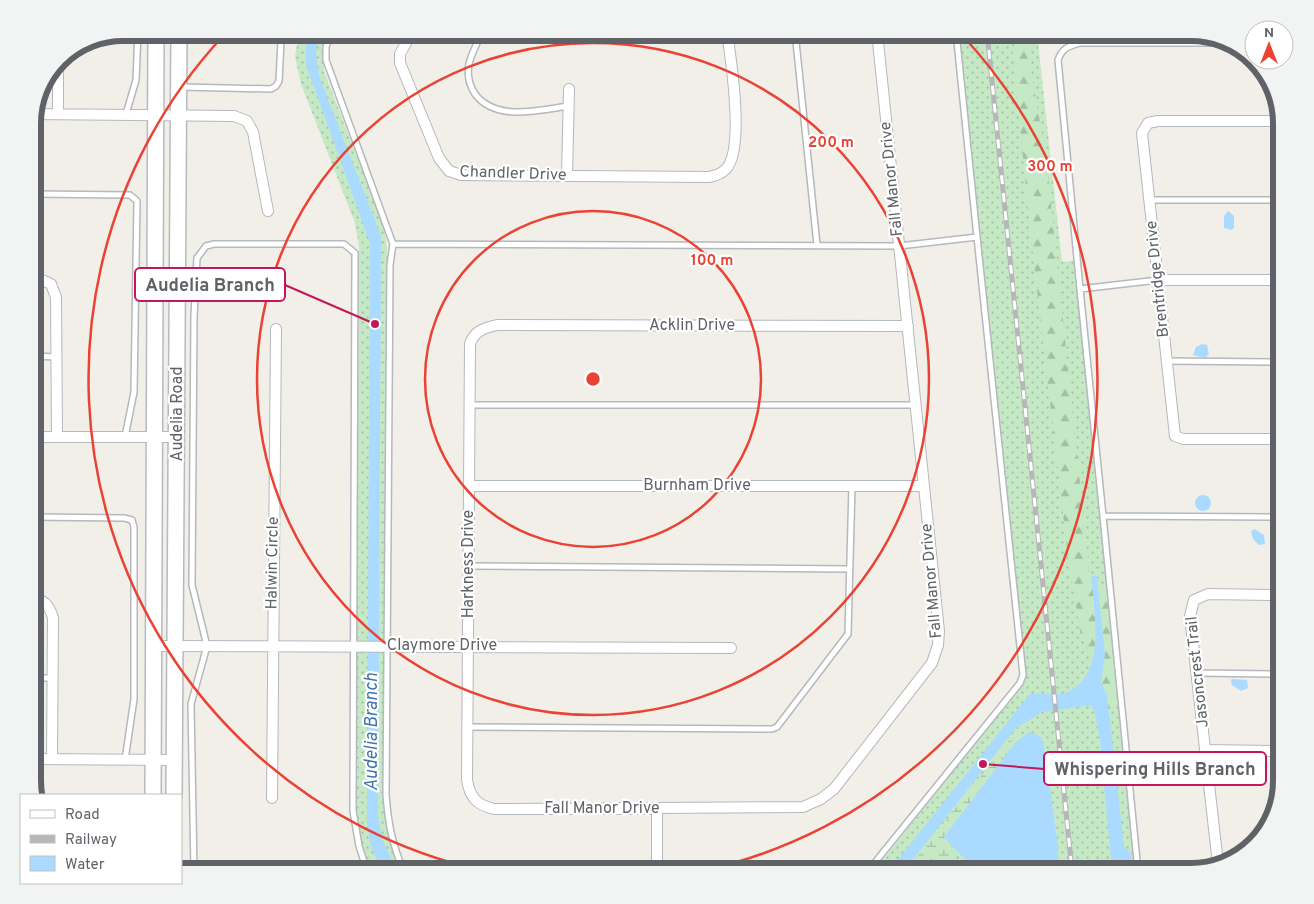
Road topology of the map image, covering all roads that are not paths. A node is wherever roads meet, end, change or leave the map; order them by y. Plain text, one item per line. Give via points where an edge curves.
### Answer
1 (138, 41) edge
2 (156, 41) edge
3 (178, 41) edge
4 (281, 41) edge
5 (328, 41) edge
6 (407, 41) edge
7 (478, 41) edge
8 (728, 41) edge
9 (796, 41) edge
10 (878, 41) edge
11 (957, 41) edge
12 (1210, 44) edge
13 (58, 73) edge
14 (178, 87) junction
15 (569, 89) dead end
16 (569, 106) junction
17 (42, 114) edge
18 (58, 114) junction
19 (126, 114) junction
20 (155, 115) junction
21 (178, 115) junction
22 (1273, 122) edge
23 (567, 176) junction
24 (41, 194) edge
25 (1150, 200) junction
26 (1273, 200) edge
27 (268, 211) dead end
28 (977, 237) junction
29 (393, 244) junction
30 (817, 245) junction
31 (899, 246) junction
32 (41, 280) edge
33 (1158, 280) junction
34 (1273, 280) edge
35 (1080, 289) junction
36 (908, 326) junction
37 (276, 329) dead end
38 (478, 332) joint
39 (41, 356) edge
40 (56, 357) junction
41 (1166, 361) junction
42 (1273, 362) edge
43 (470, 405) junction
44 (916, 405) junction
45 (41, 437) edge
46 (57, 437) junction
47 (125, 437) junction
48 (154, 437) junction
49 (178, 437) junction
50 (1273, 439) edge
51 (470, 486) junction
52 (852, 486) junction
53 (924, 486) junction
54 (1103, 516) junction
55 (41, 517) edge
56 (1273, 517) edge
57 (469, 566) junction
58 (850, 568) junction
59 (1273, 594) edge
60 (41, 600) edge
61 (153, 646) junction
62 (176, 646) junction
63 (207, 646) junction
64 (272, 646) junction
65 (359, 646) junction
66 (384, 646) junction
67 (468, 646) junction
68 (731, 648) dead end
69 (1196, 673) junction
70 (1273, 674) edge
71 (41, 678) edge
72 (52, 678) junction
73 (468, 727) junction
74 (1206, 750) junction
75 (1273, 751) edge
76 (41, 759) edge
77 (52, 759) junction
78 (125, 760) junction
79 (153, 760) junction
80 (174, 760) junction
81 (153, 794) edge
82 (174, 794) edge
83 (272, 798) dead end
84 (473, 798) joint
85 (657, 809) junction
86 (1217, 858) edge
87 (194, 863) edge
88 (364, 863) edge
89 (400, 863) edge
90 (657, 863) edge
91 (875, 863) edge
92 (1137, 863) edge

1 - 19 lane via 136,80
2 - 20 main road, Audelia Road
3 - 14 main road, Audelia Road
4 - 14 lane via 279,81 271,89
5 - 29 lane via 326,60
6 - 23 street, Chandler Drive via 400,54 400,62 439,158 449,171 461,175
7 - 16 lane via 469,64 468,79 480,100 490,108 508,111
8 - 23 street, Chandler Drive via 736,107 736,143 727,169 709,177
9 - 30 lane
10 - 31 street, Fall Manor Drive
11 - 28 lane
12 - 35 lane via 1080,43 1060,52 1058,69
13 - 18 street
14 - 21 main road, Audelia Road
15 - 16 street
16 - 23 street
17 - 18 street
18 - 19 street
19 - 20 street
20 - 21 street
20 - 48 main road, Audelia Road
21 - 27 street via 234,116 247,121 254,132
21 - 49 main road, Audelia Road
22 - 25 street, Brentridge Drive via 1148,123 1142,133
24 - 47 lane via 130,195 137,201 134,392
25 - 26 lane
25 - 33 street, Brentridge Drive
28 - 31 lane
28 - 91 lane via 1023,675 1020,683
29 - 30 lane
29 - 66 lane via 390,265
30 - 31 lane
31 - 36 street, Fall Manor Drive
32 - 40 street via 51,284 56,297
33 - 34 street
33 - 35 lane
33 - 41 street, Brentridge Drive
35 - 54 lane
36 - 38 street, Acklin Drive via 497,326
36 - 44 street, Fall Manor Drive
37 - 64 street, Halwin Circle
38 - 43 street, Harkness Drive via 470,344
39 - 40 lane
40 - 46 street
41 - 42 lane
41 - 50 street, Brentridge Drive via 1175,436 1183,439
43 - 44 lane
43 - 51 street, Harkness Drive
44 - 53 street, Fall Manor Drive
45 - 46 street
46 - 47 street
47 - 48 street
48 - 49 street
48 - 61 main road, Audelia Road
49 - 62 main road, Audelia Road
51 - 52 street, Burnham Drive
51 - 57 street, Harkness Drive
52 - 53 street, Burnham Drive
52 - 58 lane
53 - 85 street, Fall Manor Drive via 938,645 932,663 834,789 803,807
54 - 56 lane
54 - 92 lane
55 - 78 lane via 132,520 134,699
57 - 58 lane
57 - 67 street, Harkness Drive
58 - 73 lane via 848,634 777,727
59 - 69 street, Jasoncrest Trail via 1208,594 1194,600 1190,616
60 - 72 street via 50,606 53,618
61 - 62 street, Claymore Drive
61 - 79 main road, Audelia Road
62 - 63 street, Claymore Drive
62 - 80 main road, Audelia Road
63 - 64 street, Claymore Drive
63 - 65 lane via 192,585 197,258 206,246 214,244 344,244 355,253
63 - 87 lane via 191,704
64 - 65 street, Claymore Drive
64 - 83 street, Halwin Circle
65 - 66 street, Claymore Drive
65 - 88 lane via 353,811
66 - 67 street, Claymore Drive
66 - 89 lane via 388,825
67 - 68 street, Claymore Drive
67 - 73 street, Harkness Drive
69 - 70 lane
69 - 74 street, Jasoncrest Trail
71 - 72 lane
72 - 77 street
73 - 84 street, Harkness Drive via 467,780
74 - 75 street
74 - 86 street, Jasoncrest Trail
76 - 77 street
77 - 78 street
78 - 79 street
79 - 80 street
79 - 81 main road, Audelia Road
80 - 82 main road, Audelia Road
84 - 85 street, Fall Manor Drive via 481,806 494,809
85 - 90 street

